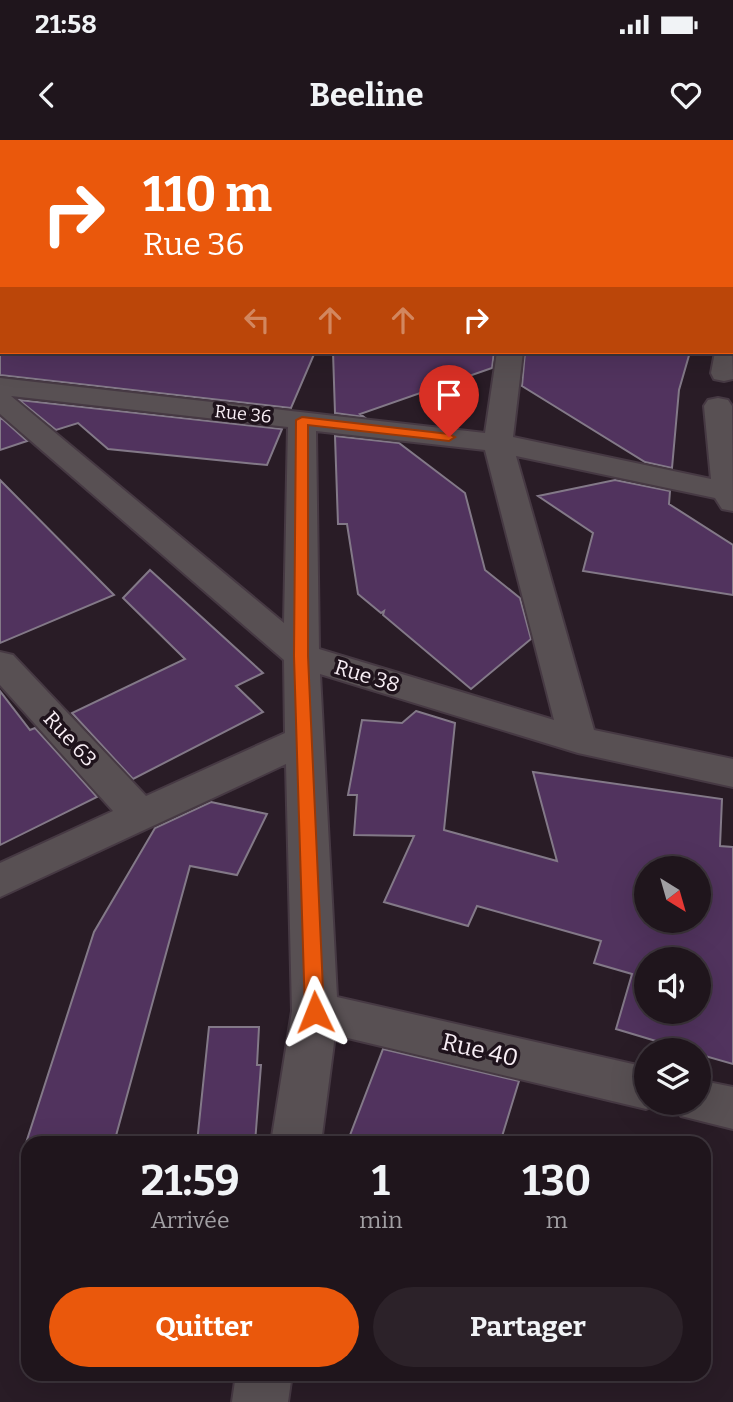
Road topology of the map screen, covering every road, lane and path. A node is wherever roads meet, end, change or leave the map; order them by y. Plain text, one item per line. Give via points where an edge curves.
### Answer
1 (510, 354) edge
2 (0, 386) edge
3 (0, 400) edge
4 (718, 406) dead end
5 (302, 420) junction
6 (498, 443) junction
7 (731, 496) edge
8 (301, 656) junction
9 (0, 663) edge
10 (304, 740) junction
11 (578, 740) junction
12 (733, 773) edge
13 (140, 815) junction
14 (0, 881) edge
15 (315, 1012) junction
16 (634, 1085) edge
17 (711, 1104) edge
18 (733, 1108) edge
19 (297, 1136) edge
20 (263, 1381) edge
21 (260, 1402) edge

1 - 6 street
2 - 5 street, Rue 36
3 - 8 street, Rue 38
4 - 7 street
5 - 6 street, Rue 36
5 - 8 street
6 - 7 street, Rue 36
6 - 11 street
8 - 10 street
8 - 11 street, Rue 38
9 - 13 street, Rue 63
10 - 13 street
10 - 15 street
11 - 12 street, Rue 38
13 - 14 street
15 - 16 street, Rue 40
15 - 19 street
17 - 18 street
20 - 21 street

